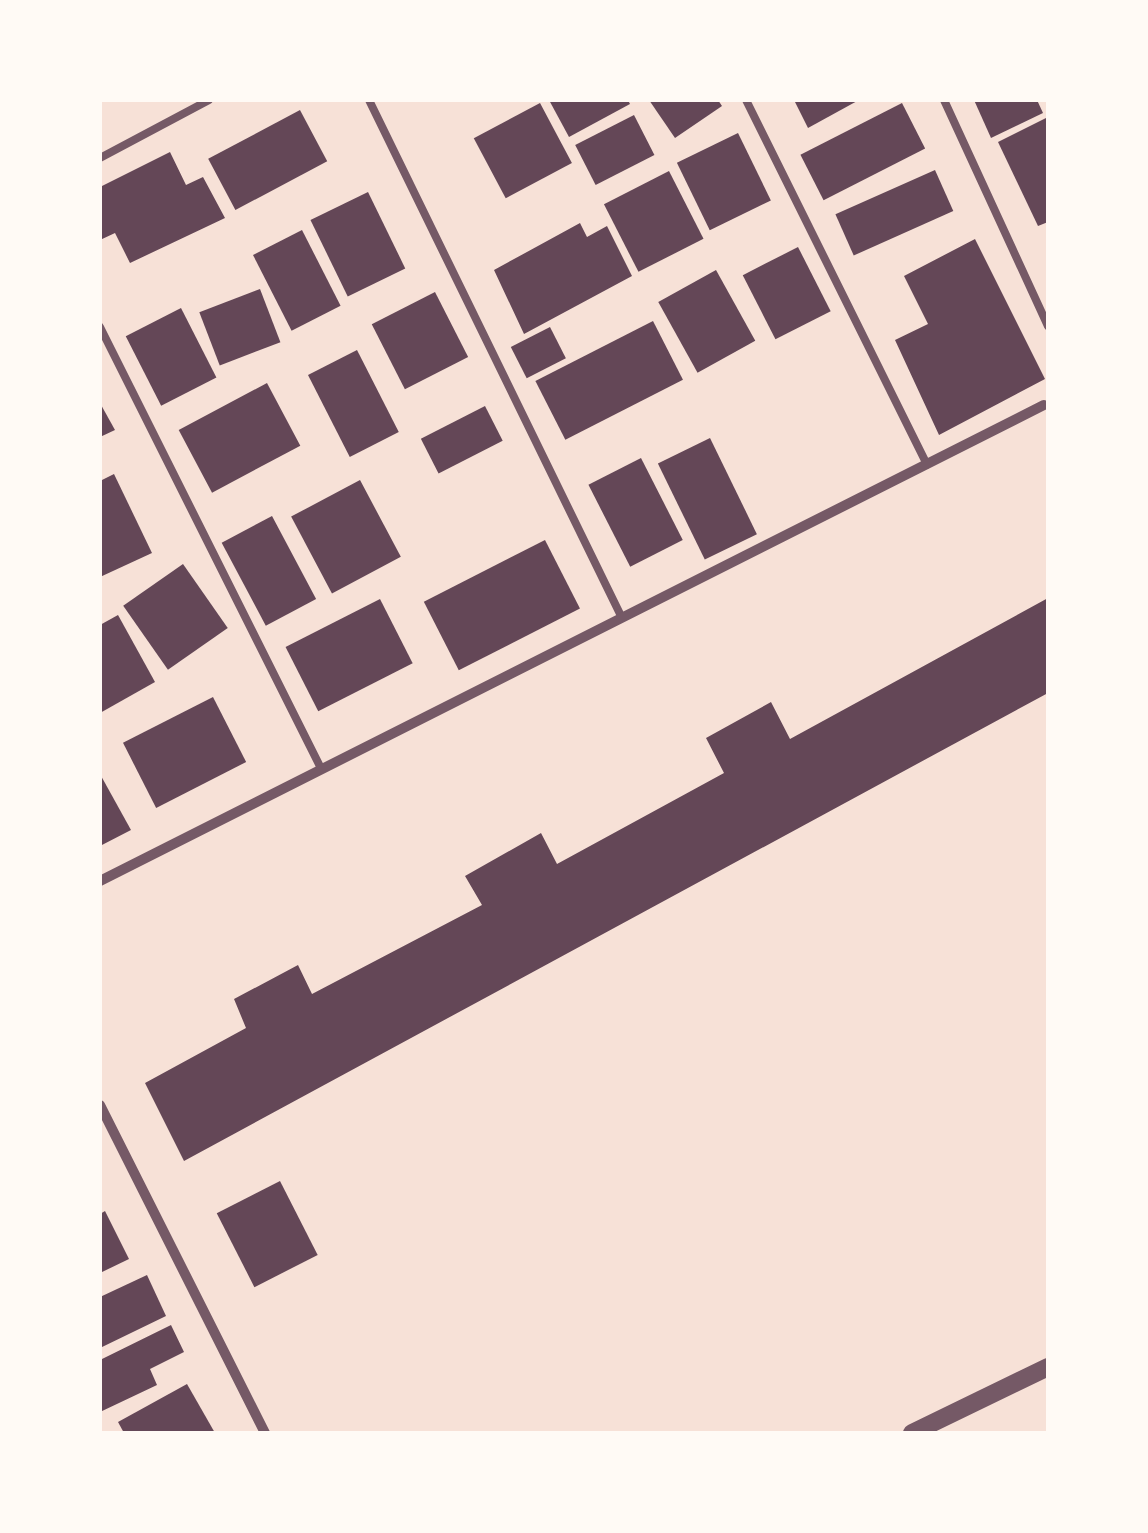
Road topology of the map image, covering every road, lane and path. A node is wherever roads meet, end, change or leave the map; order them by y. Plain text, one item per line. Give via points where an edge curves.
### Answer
1 (209, 100) edge
2 (369, 100) edge
3 (746, 100) edge
4 (944, 100) edge
5 (100, 158) edge
6 (1048, 326) edge
7 (100, 328) edge
8 (1044, 405) dead end
9 (927, 465) junction
10 (622, 618) junction
11 (321, 769) junction
12 (100, 880) edge
13 (100, 1104) edge
14 (1048, 1367) edge
15 (265, 1433) edge
16 (912, 1433) edge

1 - 5 lane
2 - 10 lane
3 - 9 lane
4 - 6 lane
7 - 11 lane
8 - 9 street
9 - 10 street
10 - 11 street
11 - 12 street
13 - 15 street
14 - 16 street

